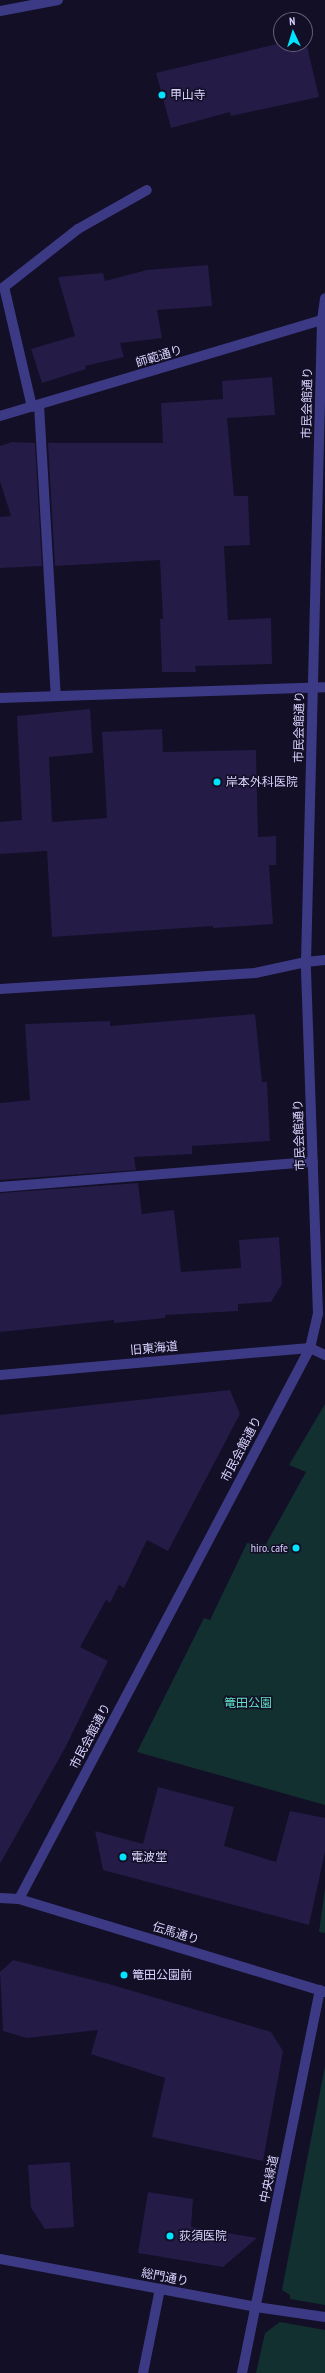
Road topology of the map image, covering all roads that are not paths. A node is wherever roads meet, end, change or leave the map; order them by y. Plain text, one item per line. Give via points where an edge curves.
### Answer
1 (58, 0) edge
2 (0, 11) edge
3 (147, 190) dead end
4 (325, 298) edge
5 (323, 320) edge
6 (35, 406) junction
7 (0, 416) edge
8 (325, 687) edge
9 (313, 688) junction
10 (56, 696) junction
11 (0, 698) edge
12 (325, 960) edge
13 (306, 962) junction
14 (0, 989) edge
15 (314, 1162) junction
16 (0, 1187) edge
17 (310, 1348) junction
18 (325, 1355) edge
19 (0, 1374) edge
20 (0, 1898) edge
21 (19, 1899) junction
22 (323, 1991) edge
23 (0, 2259) edge
24 (160, 2289) junction
25 (256, 2307) junction
26 (325, 2317) edge
27 (143, 2373) edge
28 (242, 2373) edge

1 - 2 street
3 - 6 street via 78,229 4,287
4 - 5 street, 市民会館通り
5 - 6 street, 師範通り
5 - 9 street, 市民会館通り
6 - 7 street, 師範通り
6 - 10 street
8 - 9 street
9 - 10 street
9 - 13 street, 市民会館通り
10 - 11 street
12 - 13 street
13 - 14 street via 255,973
13 - 15 street, 市民会館通り
15 - 16 street
15 - 17 street, 市民会館通り via 318,1314
17 - 18 street
17 - 19 street, 旧東海道
17 - 21 street, 市民会館通り
20 - 21 street, 伝馬通り
21 - 22 street, 伝馬通り
22 - 25 street, 中央緑道
23 - 24 street, 総門通り
24 - 25 street, 総門通り
24 - 27 street
25 - 26 street, 総門通り
25 - 28 street, 中央緑道

